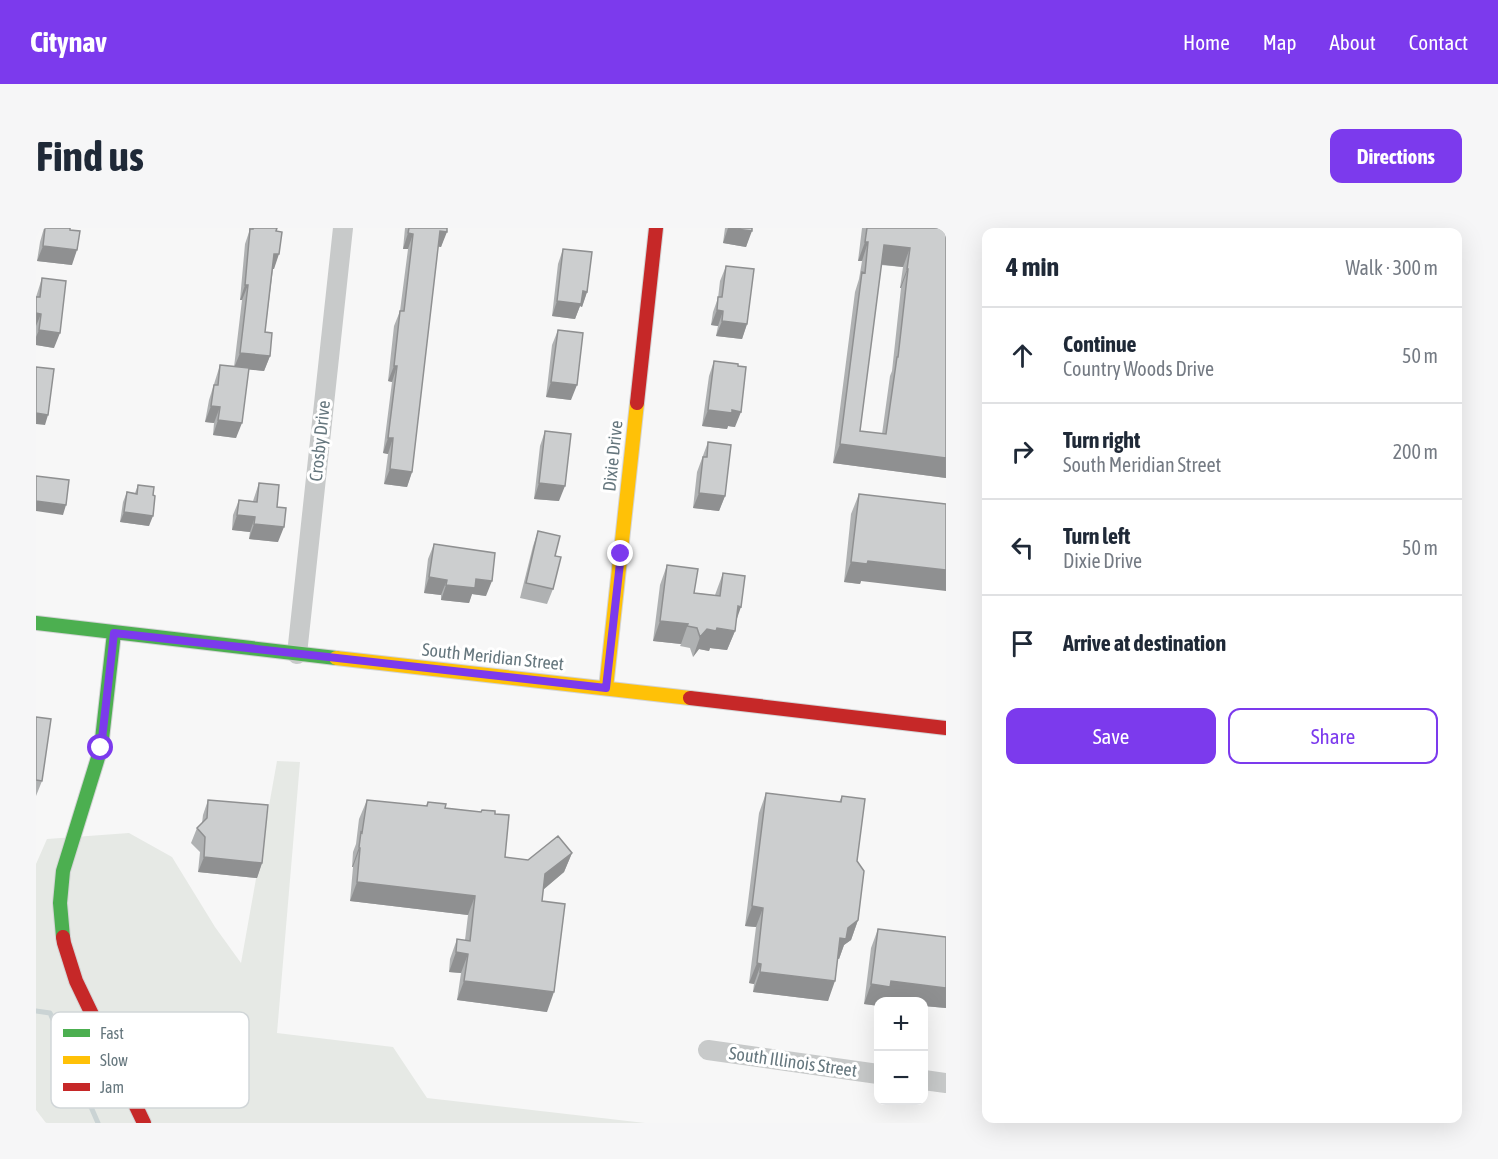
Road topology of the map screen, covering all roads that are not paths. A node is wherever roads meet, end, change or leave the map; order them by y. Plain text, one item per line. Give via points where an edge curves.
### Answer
1 (342, 228) edge
2 (656, 228) edge
3 (36, 623) edge
4 (114, 633) junction
5 (297, 654) junction
6 (606, 688) junction
7 (946, 728) edge
8 (91, 1012) edge
9 (708, 1050) dead end
10 (874, 1073) edge
11 (928, 1081) edge
12 (946, 1083) edge
13 (137, 1108) edge
14 (144, 1123) edge

1 - 5 street, Crosby Drive
2 - 6 street, Dixie Drive
3 - 4 street, South Meridian Street
4 - 5 street, South Meridian Street
4 - 8 street via 101,748 63,871 60,903 64,943
5 - 6 street, South Meridian Street
6 - 7 street, South Meridian Street
9 - 10 street, South Illinois Street
11 - 12 street
13 - 14 street

